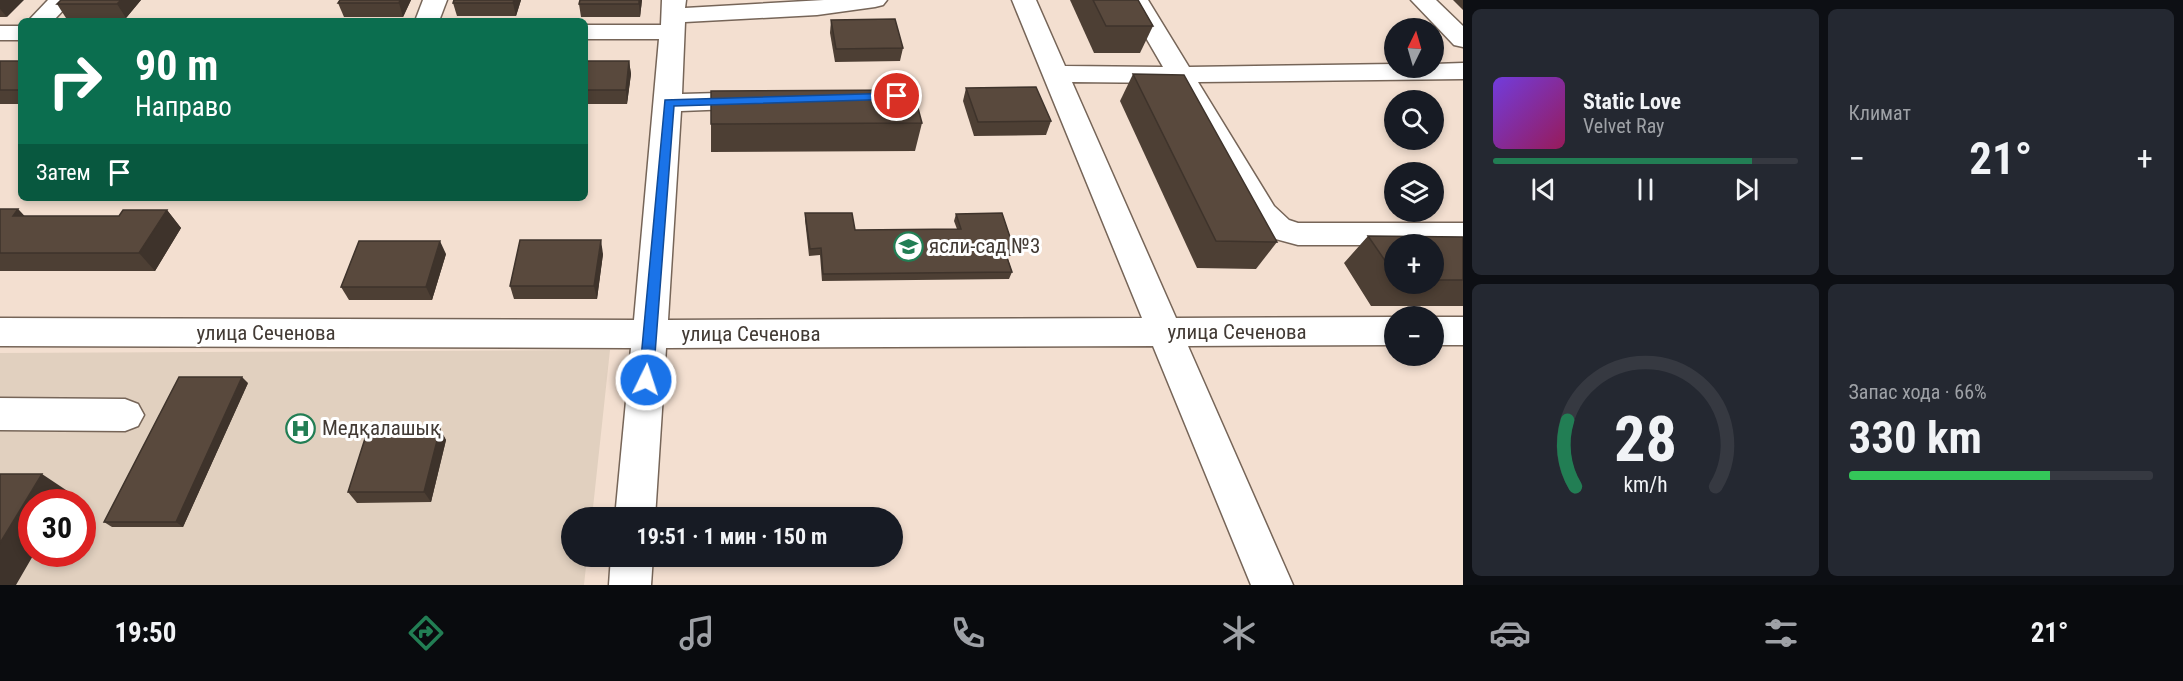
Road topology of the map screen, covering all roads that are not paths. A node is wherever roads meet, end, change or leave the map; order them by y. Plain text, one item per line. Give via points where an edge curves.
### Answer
1 (61, 0) edge
2 (435, 0) edge
3 (874, 0) edge
4 (1024, 0) edge
5 (1136, 0) edge
6 (1423, 0) edge
7 (672, 16) edge
8 (43, 18) edge
9 (428, 18) edge
10 (588, 31) edge
11 (0, 33) edge
12 (18, 33) edge
13 (1463, 40) edge
14 (1463, 71) edge
15 (1055, 74) junction
16 (1179, 75) junction
17 (782, 100) edge
18 (668, 103) junction
19 (1463, 234) edge
20 (1444, 331) edge
21 (1463, 331) edge
22 (0, 332) edge
23 (1165, 332) junction
24 (1384, 332) edge
25 (650, 334) junction
26 (0, 414) edge
27 (125, 415) dead end
28 (636, 507) edge
29 (631, 567) edge
30 (630, 585) edge
31 (1272, 585) edge

1 - 8 street
2 - 9 street
3 - 7 street via 817,8
4 - 15 street
5 - 16 street
6 - 13 street
7 - 10 street
7 - 18 street
11 - 12 street
14 - 16 street
15 - 16 street
15 - 23 street
16 - 19 street via 1263,214 1279,229 1298,234
17 - 18 street
18 - 25 street
20 - 21 street
22 - 25 street, улица Сеченова
23 - 24 street, улица Сеченова
23 - 25 street, улица Сеченова
23 - 31 street
25 - 28 street
26 - 27 street
29 - 30 street

